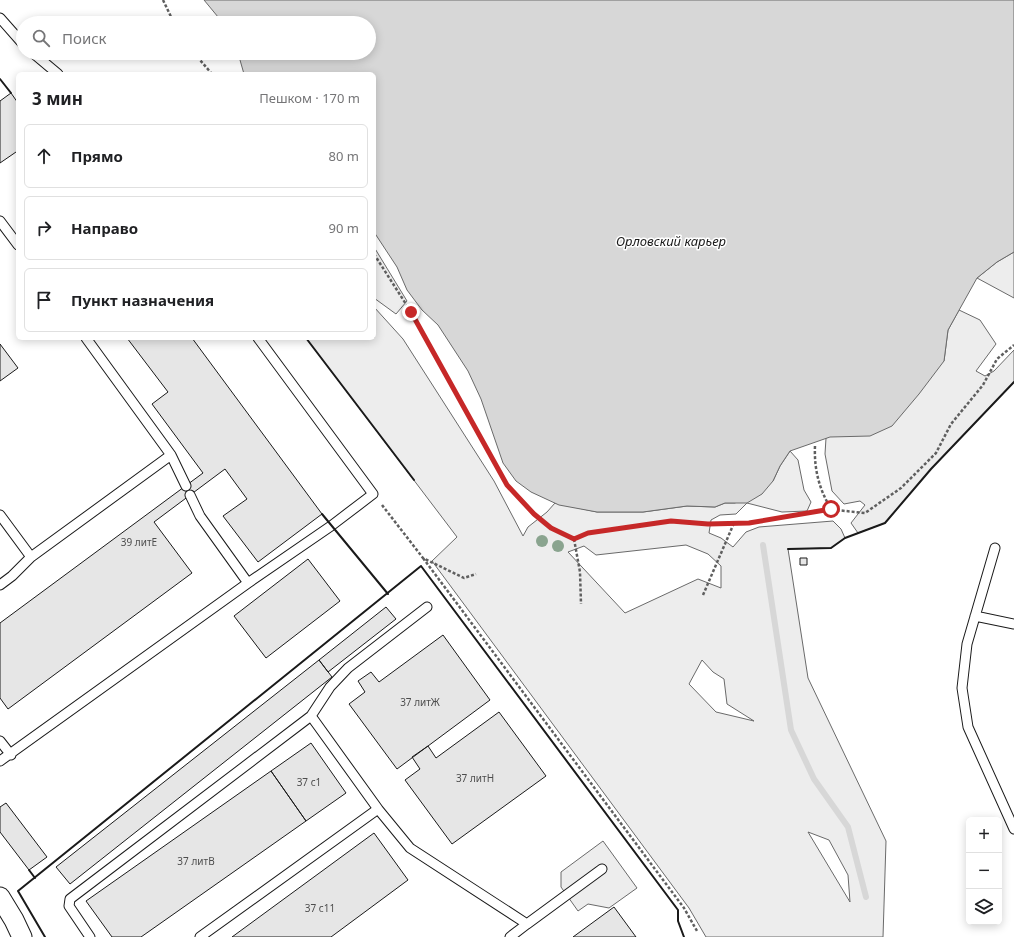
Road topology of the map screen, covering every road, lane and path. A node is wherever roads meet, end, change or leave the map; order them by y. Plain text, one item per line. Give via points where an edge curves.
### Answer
1 (163, 0) edge
2 (171, 16) edge
3 (0, 18) edge
4 (16, 36) edge
5 (41, 60) edge
6 (200, 60) edge
7 (56, 72) edge
8 (210, 72) edge
9 (0, 221) edge
10 (16, 242) edge
11 (376, 257) edge
12 (87, 340) edge
13 (259, 340) edge
14 (1014, 345) edge
15 (815, 446) dead end
16 (171, 455) junction
17 (186, 486) dead end
18 (373, 494) junction
19 (190, 495) dead end
20 (831, 509) junction
21 (0, 515) edge
22 (734, 522) junction
23 (574, 539) junction
24 (995, 548) dead end
25 (31, 557) junction
26 (423, 558) junction
27 (476, 574) dead end
28 (248, 583) junction
29 (0, 586) edge
30 (703, 595) dead end
31 (581, 604) dead end
32 (427, 607) dead end
33 (975, 616) junction
34 (1014, 624) edge
35 (311, 716) junction
36 (0, 741) edge
37 (11, 755) junction
38 (0, 761) edge
39 (378, 809) junction
40 (1014, 829) edge
41 (602, 869) dead end
42 (0, 897) edge
43 (528, 924) junction
44 (697, 930) dead end
45 (22, 937) edge
46 (90, 937) edge
47 (200, 937) edge
48 (510, 937) edge

1 - 2 path
3 - 4 lane
5 - 7 lane
6 - 8 path
9 - 10 lane
11 - 23 path via 411,312 507,485 551,528
12 - 16 lane
13 - 18 lane
14 - 20 path via 997,359 983,385 951,424 936,453 901,488 865,513
15 - 20 path via 817,476 822,494
16 - 17 lane
16 - 25 lane
18 - 26 path
18 - 28 lane
19 - 28 lane via 200,516
20 - 22 path via 749,523
21 - 25 lane
22 - 23 path via 708,524 671,521 588,533
22 - 30 path
23 - 31 path via 580,572
24 - 33 lane
25 - 29 lane
26 - 27 path via 464,578
26 - 44 path via 684,908
28 - 37 lane
32 - 35 lane via 348,668 330,687
33 - 34 lane
33 - 40 lane via 967,644 962,688 968,727
35 - 39 lane
35 - 46 lane via 70,899 69,906
36 - 37 lane
37 - 38 lane
39 - 43 lane via 410,848
39 - 47 lane
41 - 43 lane
42 - 45 street
43 - 48 lane

